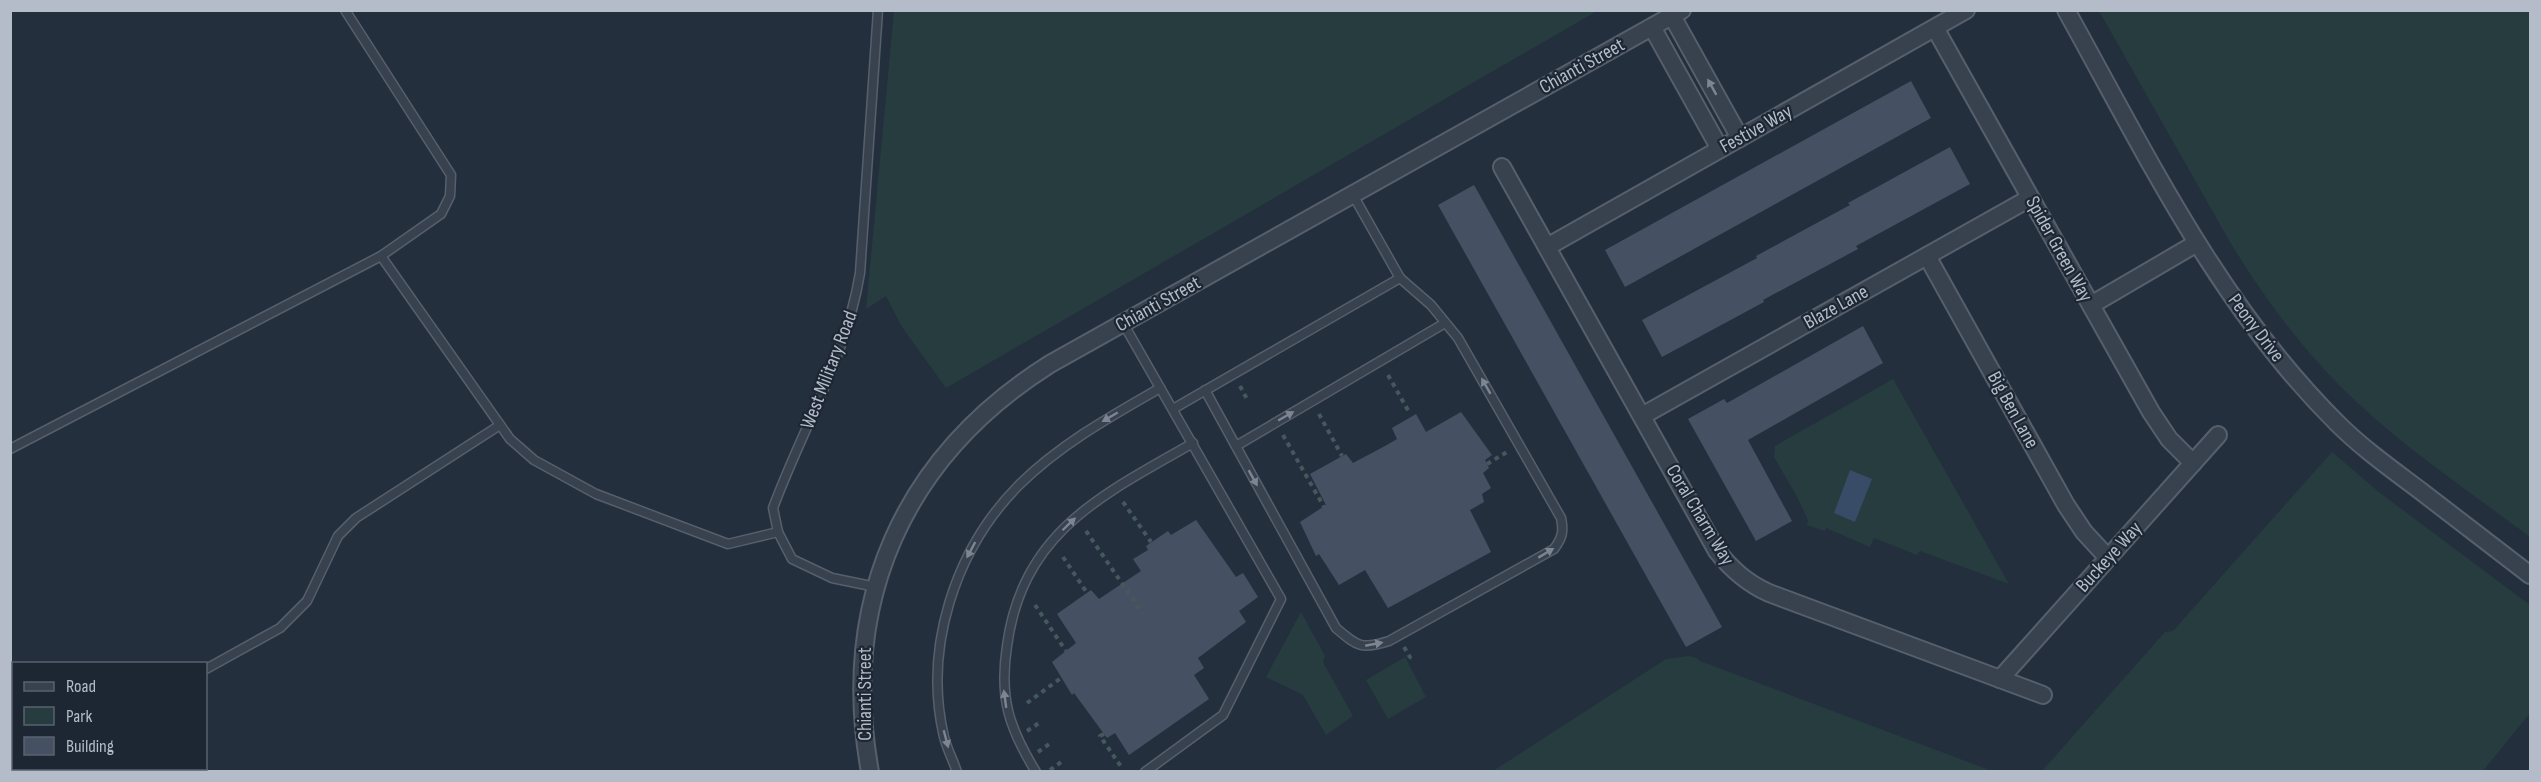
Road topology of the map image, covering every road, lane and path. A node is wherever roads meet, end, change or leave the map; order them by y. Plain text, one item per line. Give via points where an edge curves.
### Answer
1 (345, 10) edge
2 (878, 10) edge
3 (1966, 10) edge
4 (2066, 10) edge
5 (1677, 13) edge
6 (1652, 27) junction
7 (1935, 28) junction
8 (1740, 138) junction
9 (1720, 149) junction
10 (1502, 167) dead end
11 (1353, 195) junction
12 (2030, 198) junction
13 (2197, 243) junction
14 (1547, 247) junction
15 (381, 256) junction
16 (1927, 256) junction
17 (1400, 278) junction
18 (2091, 305) junction
19 (1123, 323) junction
20 (1445, 323) junction
21 (1388, 375) dead end
22 (1160, 388) junction
23 (1205, 390) junction
24 (1173, 409) junction
25 (1409, 412) dead end
26 (1319, 414) dead end
27 (1642, 416) junction
28 (500, 425) junction
29 (1283, 435) dead end
30 (2218, 435) dead end
31 (1193, 443) junction
32 (1236, 446) junction
33 (10, 449) edge
34 (1507, 452) dead end
35 (1342, 456) dead end
36 (2193, 463) junction
37 (1487, 464) dead end
38 (1123, 502) dead end
39 (1324, 507) dead end
40 (1086, 531) dead end
41 (778, 532) junction
42 (1151, 542) dead end
43 (1063, 557) dead end
44 (2108, 558) junction
45 (2530, 575) edge
46 (876, 587) junction
47 (1086, 593) dead end
48 (1035, 605) dead end
49 (1143, 614) dead end
50 (1404, 646) dead end
51 (1066, 651) dead end
52 (1407, 660) dead end
53 (207, 668) edge
54 (1061, 678) dead end
55 (2000, 679) junction
56 (2043, 695) dead end
57 (1027, 703) dead end
58 (1104, 734) dead end
59 (1064, 760) dead end
60 (1122, 768) dead end
61 (870, 771) edge
62 (957, 771) edge
63 (1036, 771) edge
64 (1048, 771) edge
65 (1145, 771) edge

1 - 15 lane via 451,175 450,196 441,214
2 - 41 lane, West Military Road via 855,304 843,346 773,507
3 - 7 street, Festive Way
4 - 13 street, Peony Drive
5 - 6 street, Chianti Street
8 -> 5 street
6 - 9 street
6 - 11 street, Chianti Street
7 - 8 street, Festive Way
7 - 12 street, Spider Green Way
8 - 9 street, Festive Way
9 - 14 street, Festive Way
10 - 14 street, Coral Charm Way
11 - 17 lane
11 - 19 street, Chianti Street
12 - 16 street, Blaze Lane
12 - 18 street, Spider Green Way
13 - 18 street
13 - 45 street, Peony Drive via 2254,329 2338,424
14 - 27 street, Coral Charm Way
15 - 28 lane
15 - 33 lane
16 - 27 street, Blaze Lane
16 - 44 street, Big Ben Lane via 2066,505
17 - 20 lane
17 - 23 lane
18 - 36 street, Spider Green Way via 2159,426
19 - 22 lane
19 - 46 street, Chianti Street via 1022,382 972,424 930,473 912,501
32 -> 20 lane
32 -> 20 lane via 1336,628 1355,645 1370,647 1389,640 1554,549 1564,530 1561,518 1458,338
21 - 25 path
22 - 24 lane
22 -> 62 lane via 1054,455 1018,486 983,527 957,578 941,635 938,688 944,738
23 - 24 lane
23 - 32 lane
24 - 31 lane
26 - 35 path
27 - 55 street, Coral Charm Way via 1717,551 1744,579 1769,593
28 - 41 lane via 534,460 596,494 728,544
28 - 53 lane via 356,518 338,536 307,601 280,628
29 - 39 path
30 - 36 street, Buckeye Way
63 -> 31 lane via 1011,726 1004,700 1003,669 1010,622 1022,586 1037,558 1095,501
31 - 65 lane via 1281,599 1222,715
34 - 37 path
36 - 44 street, Buckeye Way
38 - 42 path
40 - 49 path
41 - 46 lane, West Military Road via 792,559 832,578
43 - 47 path
44 - 55 street, Buckeye Way
46 - 61 street, Chianti Street via 861,679 864,741
48 - 51 path
50 - 52 path via 1410,657
54 - 57 path
55 - 56 street, Coral Charm Way
58 - 60 path via 1100,736
59 - 64 path

